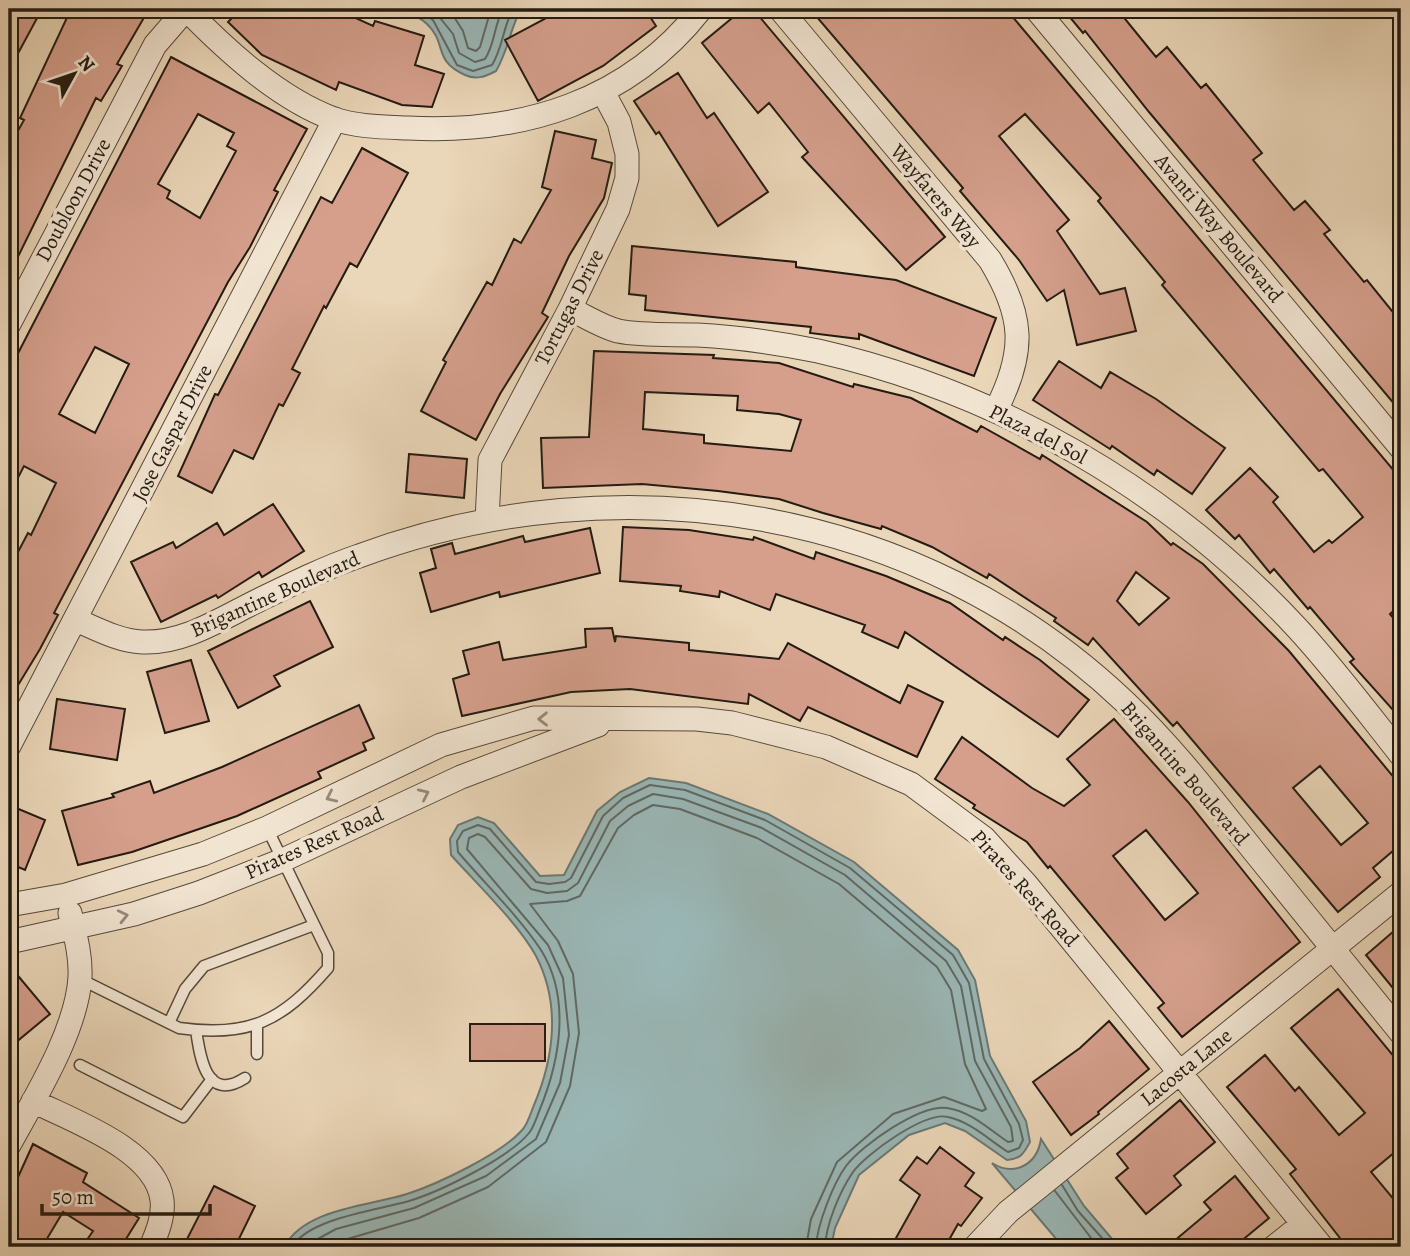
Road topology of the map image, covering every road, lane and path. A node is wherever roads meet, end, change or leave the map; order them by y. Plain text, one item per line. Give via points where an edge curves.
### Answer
1 (186, 9) edge
2 (701, 9) edge
3 (780, 9) edge
4 (1036, 9) edge
5 (603, 92) junction
6 (335, 119) junction
7 (570, 309) junction
8 (9, 324) edge
9 (996, 410) junction
10 (1401, 448) edge
11 (487, 520) junction
12 (76, 620) junction
13 (611, 720) junction
14 (450, 742) junction
15 (9, 746) edge
16 (1401, 755) edge
17 (466, 775) junction
18 (267, 828) junction
19 (283, 860) junction
20 (1401, 893) edge
21 (66, 895) junction
22 (9, 905) edge
23 (314, 925) junction
24 (74, 928) junction
25 (9, 943) edge
26 (1332, 948) junction
27 (80, 979) junction
28 (169, 1023) junction
29 (257, 1025) junction
30 (196, 1030) junction
31 (1401, 1033) edge
32 (257, 1054) dead end
33 (80, 1065) dead end
34 (1180, 1072) junction
35 (245, 1078) dead end
36 (212, 1079) junction
37 (33, 1101) junction
38 (9, 1145) edge
39 (1303, 1224) junction
40 (151, 1247) edge
41 (975, 1247) edge
42 (1274, 1247) edge
43 (1322, 1247) edge

1 - 6 street via 228,52
1 - 8 street, Doubloon Drive via 155,45
2 - 5 street via 664,48
3 - 9 street, Wayfarers Way via 990,260 1009,292 1017,323 1017,351
4 - 10 street, Avanti Way Boulevard
5 - 6 street via 541,117 486,128 363,125
5 - 7 street, Tortugas Drive via 619,122 627,177 618,209
6 - 12 street, Jose Gaspar Drive
7 - 9 street, Plaza del Sol via 617,331 710,336 818,352 891,371
7 - 11 street, Tortugas Drive via 489,460
9 - 16 street, Plaza del Sol via 1121,479 1221,555 1296,628
11 - 12 street, Brigantine Boulevard via 391,544 334,565 164,642 138,642
11 - 26 street, Brigantine Boulevard via 599,505 718,511 820,531 924,568 1046,639 1124,701 1194,776
12 - 15 street, Jose Gaspar Drive
13 -> 14 street, Pirates Rest Road via 534,718
13 - 17 street, Pirates Rest Road
13 - 34 street, Pirates Rest Road via 732,723 826,747 911,784 984,838 1027,884
14 - 17 street
14 -> 18 street, Pirates Rest Road
19 -> 17 street, Pirates Rest Road
18 - 19 lane
18 - 21 street, Pirates Rest Road via 154,871
19 - 23 lane
24 -> 19 street, Pirates Rest Road via 199,893
20 - 26 street, Lacosta Lane
21 - 22 street, Pirates Rest Road
21 - 24 street
23 - 28 lane via 204,966
23 - 29 lane via 327,953 328,968 285,1009
24 - 25 street, Pirates Rest Road
24 - 27 street
26 - 31 street, Brigantine Boulevard
26 - 34 street, Lacosta Lane
27 - 28 lane
27 - 37 street via 73,1012
28 - 30 lane
29 - 30 lane via 238,1031
29 - 32 lane
30 - 36 lane via 202,1066
33 - 36 lane via 183,1117
34 - 39 street, Pirates Rest Road
34 - 41 street, Lacosta Lane via 1008,1212
35 - 36 lane via 224,1085
37 - 38 street
37 - 40 street via 138,1158 153,1176 162,1200 160,1224
39 - 42 street
39 - 43 street, Pirates Rest Road

